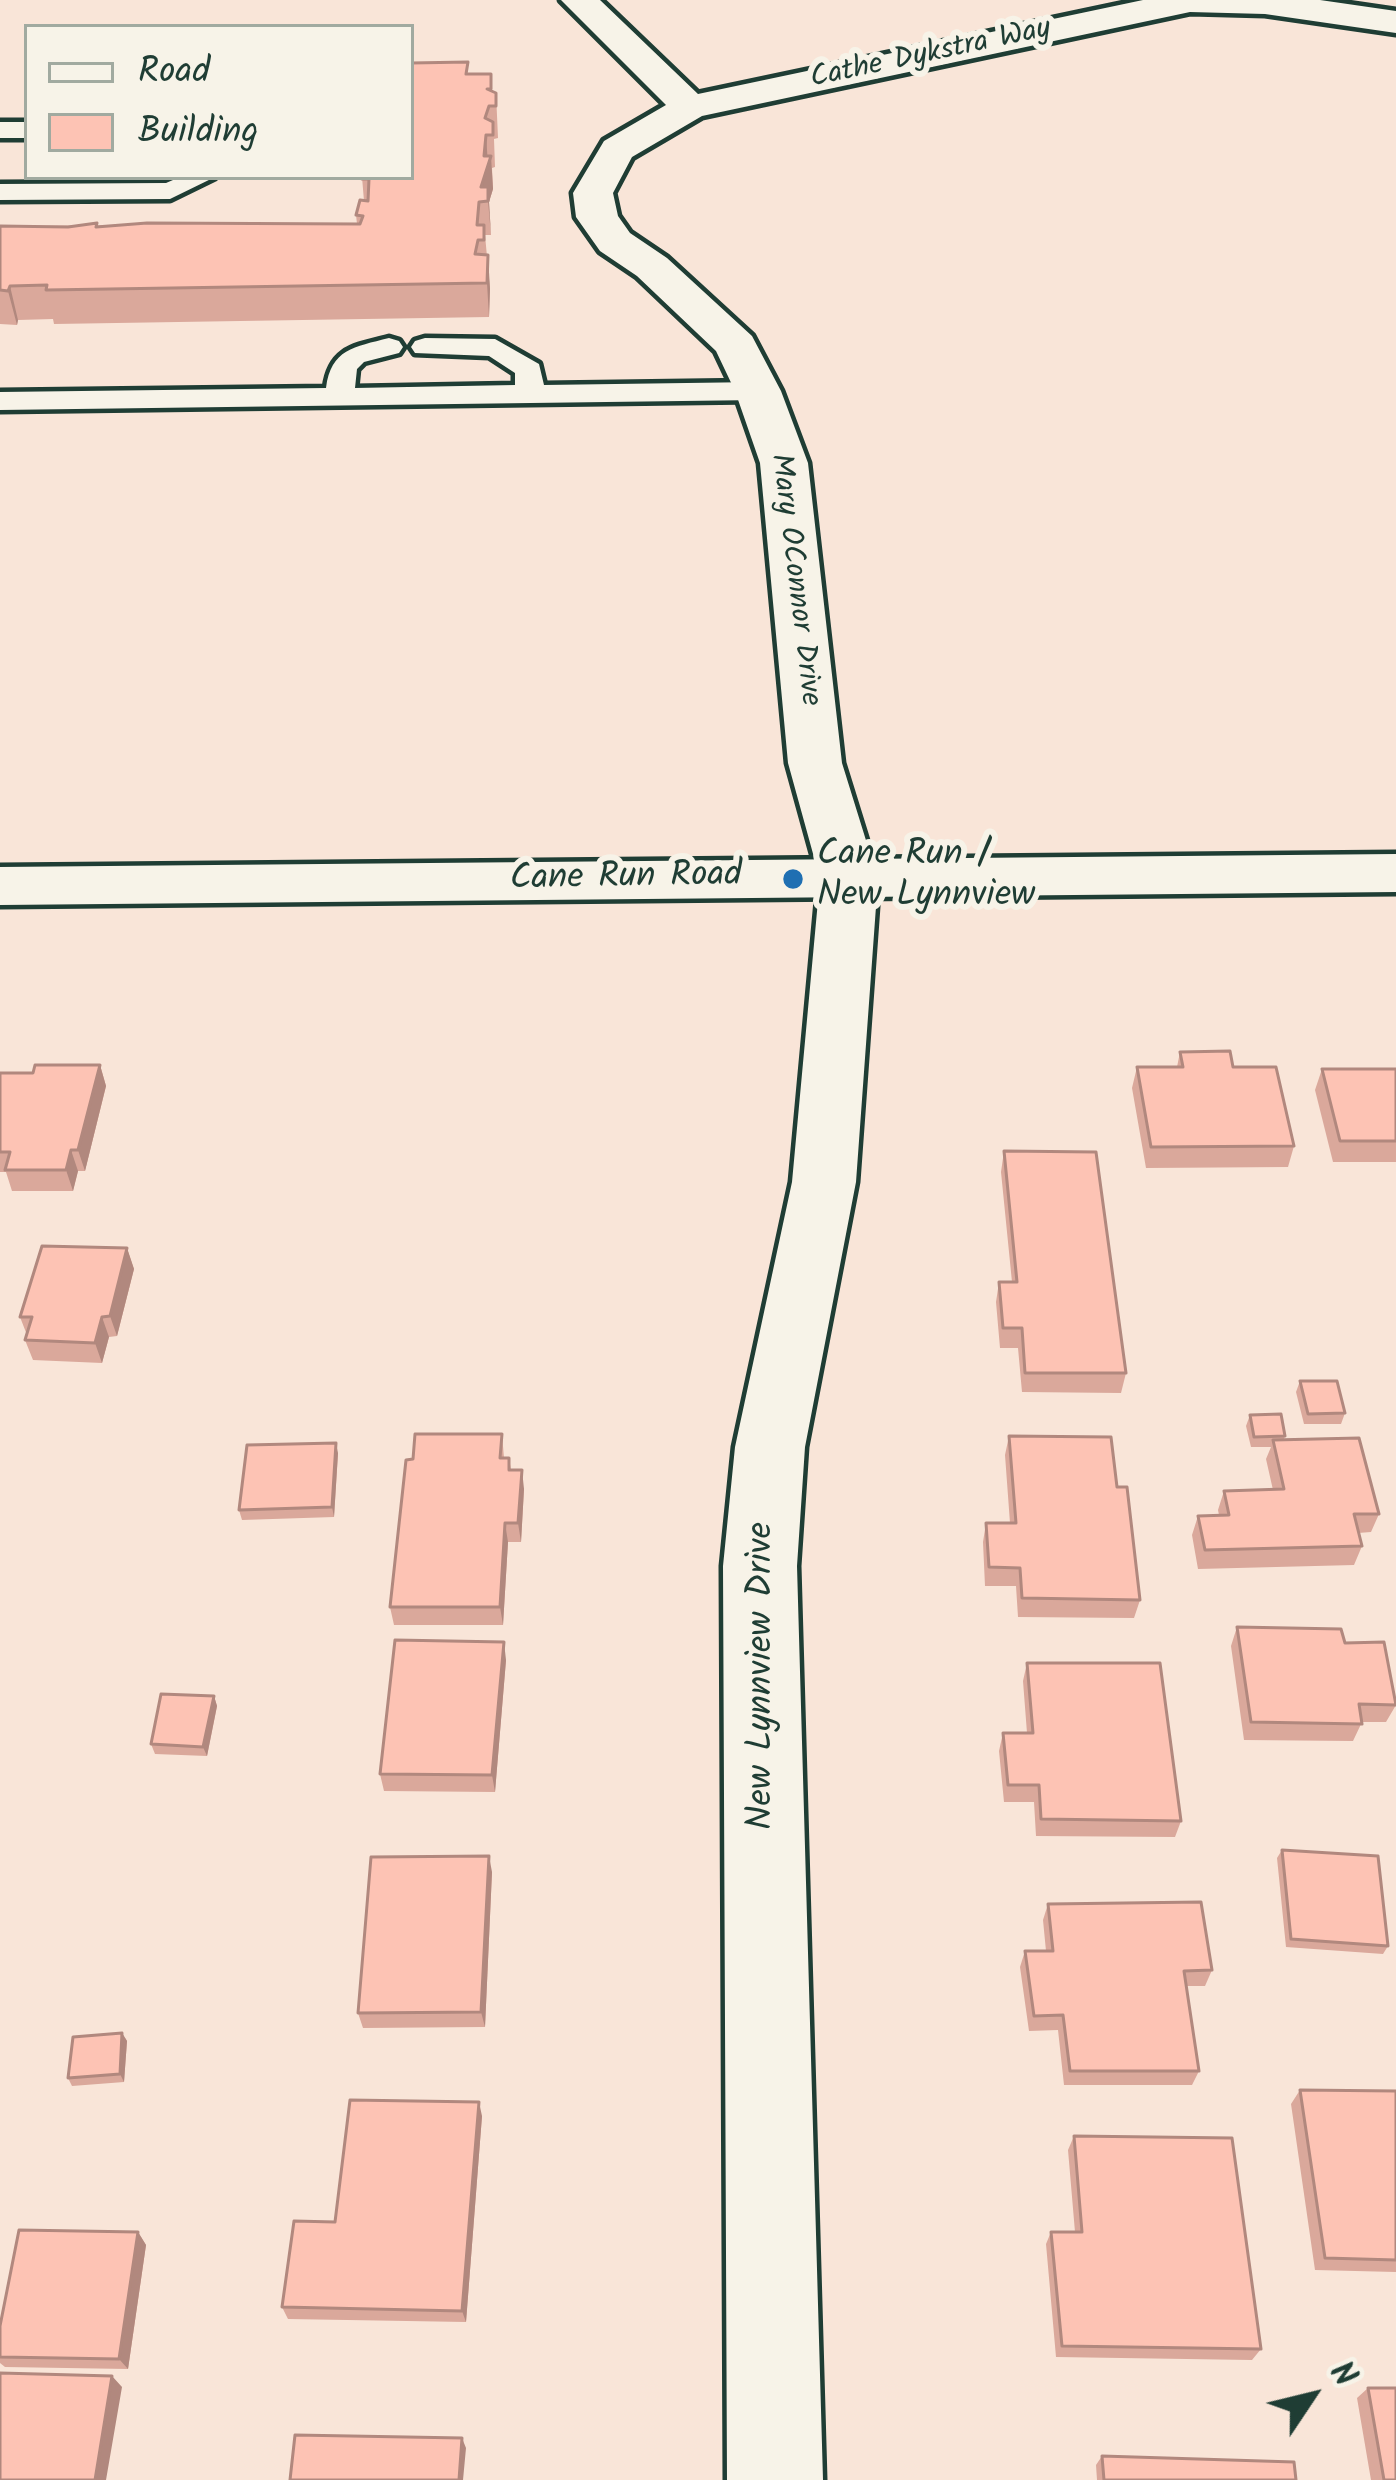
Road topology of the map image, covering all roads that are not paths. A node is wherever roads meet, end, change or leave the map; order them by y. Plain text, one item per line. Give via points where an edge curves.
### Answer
1 (579, 0) edge
2 (1396, 22) edge
3 (691, 107) junction
4 (195, 180) edge
5 (0, 192) edge
6 (389, 347) dead end
7 (425, 347) dead end
8 (758, 391) junction
9 (530, 394) junction
10 (339, 396) junction
11 (0, 401) edge
12 (1396, 873) edge
13 (849, 879) junction
14 (0, 886) edge
15 (775, 2480) edge

1 - 3 main road
2 - 3 main road, Cathe Dykstra Way via 1190,1
3 - 8 main road, Mary OConnor Drive via 619,148 593,194 597,217 615,242 736,345
4 - 5 lane via 170,191
6 - 10 lane via 343,366
7 - 9 lane via 495,348 529,370
8 - 9 lane
8 - 13 main road, Mary OConnor Drive via 784,463 815,763
9 - 10 lane
10 - 11 lane
12 - 13 main road, Cane Run Road
13 - 14 main road, Cane Run Road
13 - 15 main road, New Lynnview Drive via 824,1181 770,1447 760,1566

